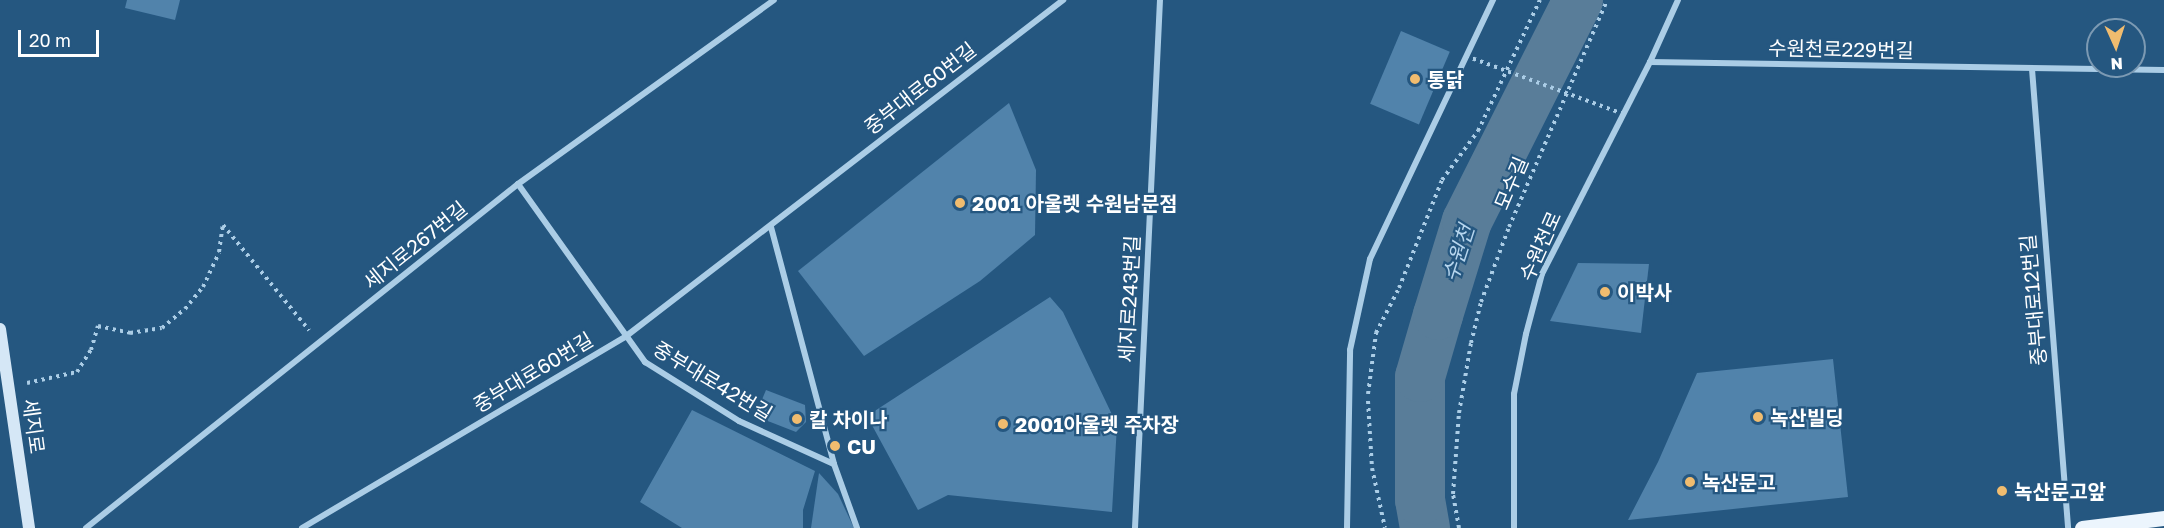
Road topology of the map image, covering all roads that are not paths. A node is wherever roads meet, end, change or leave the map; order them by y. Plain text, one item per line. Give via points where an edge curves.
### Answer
1 (774, 0) edge
2 (1063, 0) edge
3 (1160, 0) edge
4 (1493, 0) edge
5 (1678, 0) edge
6 (1650, 62) junction
7 (2032, 69) junction
8 (2164, 69) edge
9 (518, 184) junction
10 (771, 227) junction
11 (0, 329) edge
12 (625, 337) junction
13 (834, 464) junction
14 (2164, 518) edge
15 (29, 528) edge
16 (86, 528) edge
17 (302, 528) edge
18 (857, 528) edge
19 (1135, 528) edge
20 (1347, 528) edge
21 (1514, 528) edge
22 (2068, 528) edge
23 (2089, 528) edge

1 - 9 street, 세지로267번길
2 - 10 street, 중부대로60번길
3 - 19 street, 세지로243번길
4 - 20 street via 1370,259 1350,350
5 - 6 street, 수원천로
6 - 7 street, 수원천로229번길
6 - 21 street, 수원천로 via 1542,274 1515,394
7 - 8 street, 수원천로229번길
7 - 22 street, 중부대로12번길
9 - 12 street, 중부대로42번길
9 - 16 street, 세지로267번길
10 - 12 street, 중부대로60번길
10 - 13 street
11 - 15 street, 세지로
12 - 13 street, 중부대로42번길 via 645,362 740,421
12 - 17 street, 중부대로60번길
13 - 18 street
14 - 23 main road

